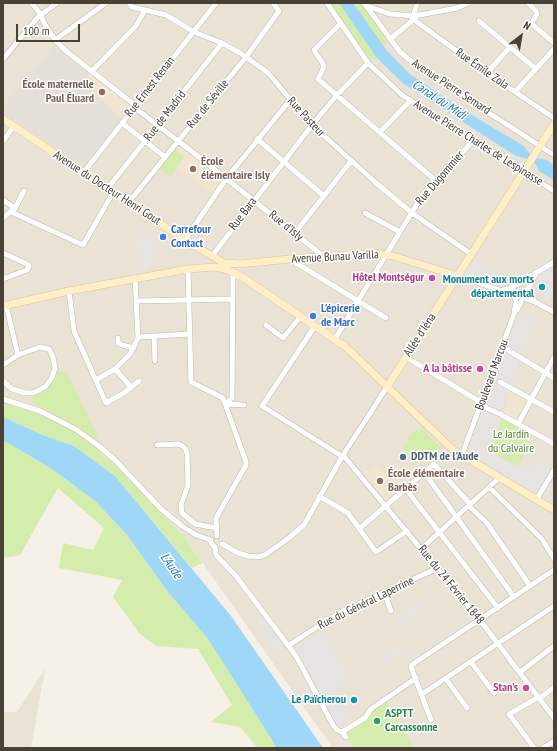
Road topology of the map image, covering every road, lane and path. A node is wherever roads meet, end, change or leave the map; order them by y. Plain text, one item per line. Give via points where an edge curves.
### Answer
1 (32, 3) edge
2 (57, 3) edge
3 (106, 3) edge
4 (129, 3) edge
5 (216, 3) edge
6 (273, 3) edge
7 (327, 3) edge
8 (417, 3) edge
9 (469, 3) edge
10 (528, 3) edge
11 (365, 4) edge
12 (145, 10) junction
13 (41, 15) junction
14 (414, 16) junction
15 (479, 21) dead end
16 (341, 24) junction
17 (194, 32) junction
18 (390, 39) junction
19 (55, 40) junction
20 (222, 43) junction
21 (554, 43) edge
22 (510, 47) junction
23 (554, 49) edge
24 (246, 57) junction
25 (3, 59) edge
26 (368, 63) junction
27 (536, 69) junction
28 (92, 71) junction
29 (487, 73) junction
30 (515, 92) junction
31 (337, 96) junction
32 (290, 100) junction
33 (410, 101) junction
34 (135, 106) junction
35 (554, 118) edge
36 (3, 119) edge
37 (122, 123) junction
38 (554, 124) edge
39 (158, 125) junction
40 (312, 125) junction
41 (14, 126) junction
42 (380, 132) junction
43 (257, 139) junction
44 (473, 140) junction
45 (3, 141) edge
46 (179, 141) junction
47 (145, 142) junction
48 (539, 147) junction
49 (554, 155) edge
50 (165, 157) junction
51 (351, 161) junction
52 (283, 162) junction
53 (84, 172) junction
54 (524, 172) junction
55 (226, 179) junction
56 (436, 181) junction
57 (111, 190) junction
58 (554, 191) edge
59 (24, 192) dead end
60 (324, 196) junction
61 (3, 200) edge
62 (254, 200) junction
63 (130, 202) junction
64 (13, 210) junction
65 (365, 213) dead end
66 (412, 213) junction
67 (3, 218) edge
68 (400, 232) junction
69 (295, 233) junction
70 (185, 240) junction
71 (3, 253) edge
72 (387, 254) junction
73 (472, 254) junction
74 (212, 256) junction
75 (323, 256) junction
76 (293, 259) junction
77 (554, 262) edge
78 (240, 264) junction
79 (216, 266) junction
80 (188, 269) junction
81 (235, 273) junction
82 (536, 273) junction
83 (458, 276) junction
84 (135, 278) junction
85 (3, 279) edge
86 (528, 288) junction
87 (502, 290) junction
88 (69, 291) junction
89 (513, 294) junction
90 (523, 298) junction
91 (189, 299) junction
92 (232, 299) junction
93 (137, 301) junction
94 (358, 301) junction
95 (535, 302) junction
96 (5, 308) edge
97 (554, 312) edge
98 (514, 314) junction
99 (301, 316) junction
100 (386, 318) dead end
101 (266, 326) dead end
102 (315, 326) junction
103 (190, 334) junction
104 (154, 336) junction
105 (138, 337) junction
106 (118, 338) dead end
107 (335, 340) junction
108 (502, 347) junction
109 (134, 348) junction
110 (18, 355) junction
111 (406, 357) junction
112 (554, 357) edge
113 (155, 361) dead end
114 (3, 365) edge
115 (115, 369) junction
116 (545, 373) junction
117 (554, 378) edge
118 (3, 380) edge
119 (96, 380) junction
120 (139, 381) dead end
121 (500, 382) dead end
122 (131, 387) junction
123 (387, 387) junction
124 (531, 398) junction
125 (3, 399) edge
126 (482, 403) junction
127 (226, 404) junction
128 (244, 405) dead end
129 (554, 412) edge
130 (518, 424) junction
131 (554, 444) edge
132 (157, 445) dead end
133 (460, 454) junction
134 (343, 456) junction
135 (554, 470) edge
136 (424, 472) junction
137 (499, 478) junction
138 (489, 487) junction
139 (406, 488) junction
140 (319, 496) junction
141 (537, 500) junction
142 (470, 505) junction
143 (386, 506) junction
144 (554, 510) edge
145 (456, 517) junction
146 (216, 527) junction
147 (359, 529) junction
148 (407, 531) junction
149 (439, 532) junction
150 (217, 536) junction
151 (211, 540) junction
152 (222, 544) junction
153 (215, 547) junction
154 (422, 549) junction
155 (554, 559) edge
156 (438, 568) junction
157 (554, 571) edge
158 (530, 586) junction
159 (384, 592) junction
160 (514, 597) junction
161 (554, 606) edge
162 (498, 608) junction
163 (391, 611) dead end
164 (480, 620) junction
165 (498, 644) junction
166 (288, 646) junction
167 (554, 646) edge
168 (471, 662) junction
169 (520, 672) junction
170 (416, 678) junction
171 (446, 679) junction
172 (554, 687) edge
173 (494, 693) dead end
174 (422, 694) junction
175 (539, 697) junction
176 (467, 708) dead end
177 (554, 718) edge
178 (431, 720) dead end
179 (342, 732) junction
180 (346, 737) dead end
181 (554, 741) edge
182 (534, 748) edge
183 (543, 748) edge

1 - 13 street, Rue d'Isly
2 - 13 street
3 - 19 street
4 - 12 street, Rue Pasteur via 132,7
5 - 17 street, Rue Ernest Renan
6 - 24 street, Rue de Séville via 279,11
7 - 16 street, Avenue Pierre Charles de Lespinasse
8 - 14 street
9 - 14 street via 457,8
10 - 21 street via 537,14 533,25
11 - 14 street via 390,14
11 - 18 street, Avenue Pierre Semard
12 - 17 street, Rue Pasteur via 166,14
12 - 28 street via 136,26
13 - 19 street, Rue d'Isly
13 - 25 street
14 - 18 street via 412,21
14 - 29 street, Rue Émile Zola via 417,22
15 - 22 street
16 - 26 street, Avenue Pierre Charles de Lespinasse
16 - 31 street via 314,50 324,68 318,79
17 - 20 street, Rue Pasteur
17 - 34 street, Rue Ernest Renan
18 - 48 street, Avenue Pierre Semard via 400,52 418,67
19 - 28 street, Rue d'Isly
20 - 24 street, Rue Pasteur
20 - 39 street, Rue de Madrid
22 - 27 street
22 - 29 street
23 - 27 street
24 - 32 street, Rue Pasteur via 269,74
24 - 46 street, Rue de Séville
26 - 31 street, Rue Bara
26 - 33 street, Avenue Pierre Charles de Lespinasse
27 - 30 street
28 - 34 street, Rue d'Isly
29 - 30 street, Rue Émile Zola
30 - 35 street, Rue Émile Zola
31 - 40 street, Rue Bara
31 - 42 street
32 - 40 street, Rue Pasteur
32 - 43 street
33 - 42 street
33 - 44 street, Avenue Pierre Charles de Lespinasse
34 - 37 street, Rue Ernest Renan
34 - 39 street, Rue d'Isly
36 - 41 main road, Avenue du Docteur Henri Gout
37 - 47 street
37 - 53 street, Rue Ernest Renan
38 - 48 main road, Allée d'Iéna
39 - 46 street, Rue d'Isly
39 - 47 street, Rue de Madrid
40 - 51 street, Rue Pasteur
40 - 52 street, Rue Bara
41 - 45 street
41 - 53 main road, Avenue du Docteur Henri Gout
42 - 56 street
43 - 52 street
43 - 55 street
44 - 54 street, Avenue Pierre Charles de Lespinasse
44 - 56 street, Rue Dugommier
46 - 50 street, Rue de Séville
46 - 55 street, Rue d'Isly
47 - 50 street
47 - 57 street, Rue de Madrid
48 - 49 street, Avenue Pierre Semard
48 - 54 main road, Allée d'Iéna
50 - 63 street, Rue de Séville
51 - 60 street
51 - 66 street, Rue Pasteur
52 - 60 street
52 - 62 street, Rue Bara
53 - 57 main road, Avenue du Docteur Henri Gout
54 - 58 street, Avenue Pierre Charles de Lespinasse
54 - 73 main road, Allée d'Iéna
55 - 62 street, Rue d'Isly
55 - 70 street
56 - 66 street, Rue Dugommier via 423,194
57 - 63 main road, Avenue du Docteur Henri Gout
57 - 64 street, Rue de Madrid via 83,245
59 - 64 street
60 - 69 street
61 - 64 street via 11,204
62 - 69 street, Rue d'Isly
62 - 74 street, Rue Bara
63 - 70 main road, Avenue du Docteur Henri Gout
64 - 67 street
65 - 68 street
66 - 68 street, Rue Dugommier
66 - 73 street, Rue Pasteur
68 - 72 street, Rue Dugommier
69 - 75 street, Rue d'Isly
70 - 74 main road, Avenue du Docteur Henri Gout
71 - 85 street via 29,265 27,270
72 - 75 main road, Avenue Bunau Varilla
72 - 83 main road, Avenue Bunau Varilla
72 - 94 street, Rue Dugommier
73 - 83 main road, Allée d'Iéna
74 - 79 main road
74 - 79 main road, Avenue Bunau Varilla
75 - 76 main road, Avenue Bunau Varilla
76 - 78 main road, Avenue Bunau Varilla
76 - 94 street
77 - 82 street
78 - 79 main road, Avenue Bunau Varilla
78 - 81 main road
79 - 80 main road, Avenue Bunau Varilla
79 - 81 main road
80 - 84 main road, Avenue Bunau Varilla
80 - 91 street
81 - 92 street
81 - 99 main road
82 - 86 street
82 - 87 street via 511,288
83 - 87 street
83 - 111 main road, Allée d'Iéna
84 - 88 main road, Avenue Bunau Varilla
84 - 93 street
86 - 90 street
86 - 95 street
87 - 89 street
88 - 96 main road, Avenue Bunau Varilla
88 - 119 street via 74,331
89 - 90 street
89 - 98 street, Boulevard Marcou via 516,301
90 - 95 street
90 - 98 street
91 - 92 street
91 - 93 street
91 - 103 street
92 - 127 street via 232,398
93 - 105 street
94 - 100 street
94 - 107 street, Rue Dugommier
95 - 97 street
96 - 110 street
98 - 108 street, Boulevard Marcou
99 - 101 street via 283,338
99 - 102 main road
102 - 107 main road
102 - 134 street, Rue du 24 Février 1848 via 262,406
103 - 104 street
103 - 127 street via 191,382 223,398
104 - 105 street
104 - 113 street
105 - 109 street
106 - 109 street via 118,343
107 - 123 main road
108 - 116 street
108 - 126 street, Boulevard Marcou
109 - 115 street
110 - 114 street
110 - 118 street via 40,347 48,349 55,368 52,378 45,387 33,393 12,389
111 - 123 main road, Allée d'Iéna
111 - 126 street
112 - 116 street
115 - 119 street
115 - 122 street
116 - 117 street
116 - 124 street
119 - 122 street via 106,403
120 - 122 street
121 - 124 street
123 - 133 main road
123 - 134 street, Allée d'Iéna
124 - 129 street
124 - 130 street
125 - 151 street via 40,411 77,430 116,461 161,509 196,535
126 - 130 street via 486,408
126 - 133 street, Boulevard Marcou
127 - 128 street
127 - 146 street via 246,465 216,518
130 - 131 street
132 - 146 street via 179,444 185,448 188,485 181,505 182,513 196,524
133 - 137 main road
134 - 140 street, Allée d'Iéna
134 - 143 street, Rue du 24 Février 1848
135 - 141 street
136 - 139 street
136 - 142 street via 434,464
136 - 145 street
137 - 138 street
137 - 141 main road
138 - 142 street
138 - 155 street via 542,539
139 - 143 street
139 - 149 street
140 - 147 street via 344,511
140 - 152 street, Allée d'Iéna via 304,525 265,555 248,556
141 - 144 main road
142 - 145 street
142 - 158 street via 487,522
143 - 147 street
143 - 148 street, Rue du 24 Février 1848
145 - 149 street
145 - 160 street
146 - 150 street
147 - 148 street via 376,552
148 - 154 street, Rue du 24 Février 1848
149 - 154 street
149 - 162 street
150 - 151 street
150 - 152 street via 221,538
151 - 153 street
152 - 153 street
153 - 166 street via 216,555 236,576
154 - 156 street, Rue du 24 Février 1848
156 - 159 street, Rue du Général Laperrine
156 - 164 street, Rue du 24 Février 1848
157 - 158 street
158 - 160 street
159 - 163 street
159 - 166 street, Rue du Général Laperrine via 323,622
160 - 162 street
161 - 165 street
162 - 164 street
164 - 165 street, Rue du 24 Février 1848
164 - 170 street via 413,664
165 - 168 street
165 - 169 street, Rue du 24 Février 1848
166 - 179 street via 300,663 332,725
167 - 169 street
168 - 171 street
168 - 173 street
169 - 175 street, Rue du 24 Février 1848
170 - 174 street
170 - 179 street via 371,708 365,718
171 - 174 street
171 - 176 street
172 - 175 street
174 - 178 street
175 - 177 street, Rue du 24 Février 1848
175 - 182 street via 509,714
179 - 180 street
181 - 183 street

